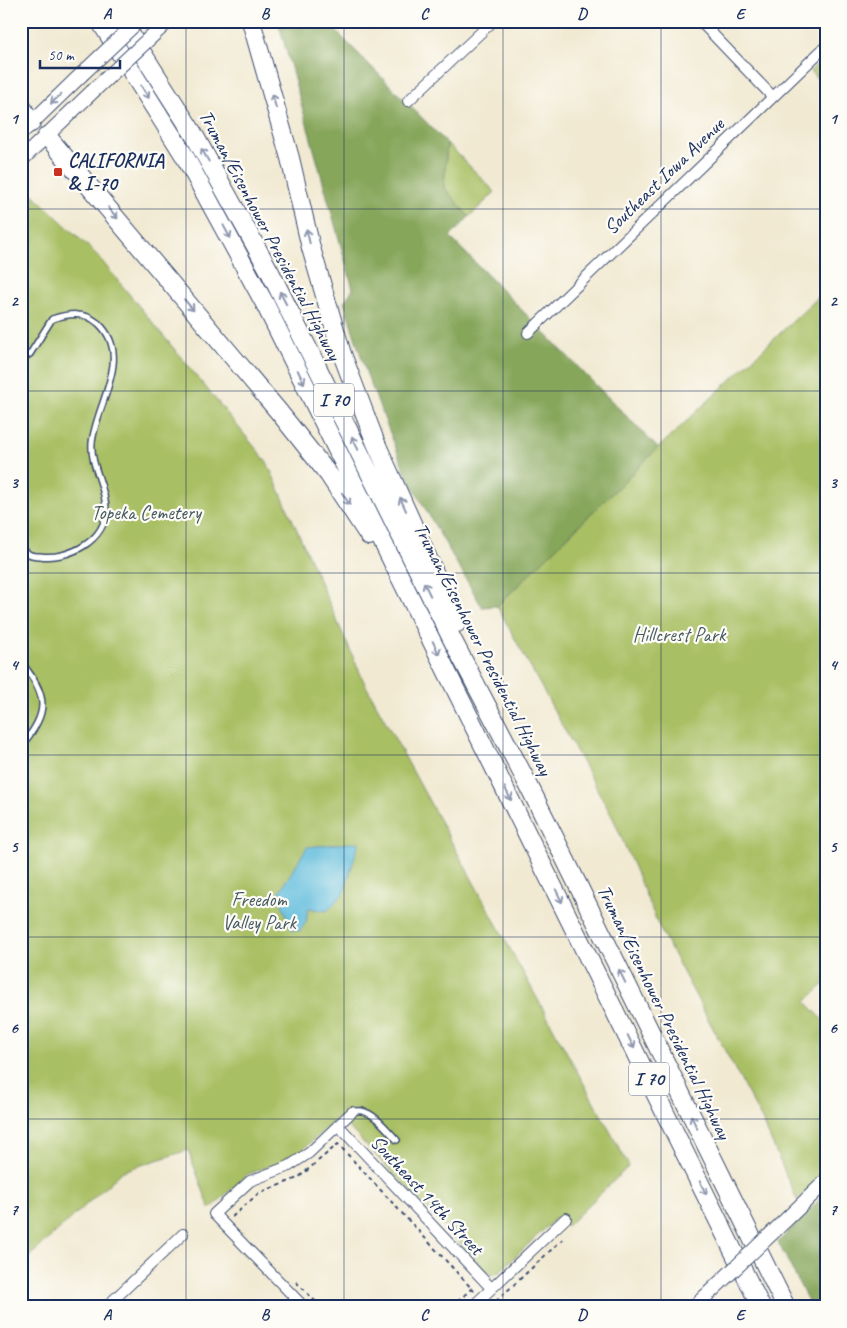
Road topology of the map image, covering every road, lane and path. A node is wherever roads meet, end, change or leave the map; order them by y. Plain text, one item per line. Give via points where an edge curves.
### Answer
1 (100, 21) edge
2 (122, 21) edge
3 (138, 21) edge
4 (168, 21) edge
5 (251, 21) edge
6 (493, 21) edge
7 (700, 21) edge
8 (826, 46) edge
9 (772, 96) junction
10 (408, 101) dead end
11 (21, 105) edge
12 (26, 128) edge
13 (47, 136) junction
14 (21, 160) edge
15 (528, 333) dead end
16 (21, 360) edge
17 (21, 546) edge
18 (391, 557) junction
19 (21, 662) edge
20 (21, 746) edge
21 (530, 788) junction
22 (352, 1112) joint
23 (338, 1125) junction
24 (397, 1140) dead end
25 (826, 1181) edge
26 (231, 1218) dead end
27 (566, 1218) dead end
28 (183, 1234) dead end
29 (565, 1237) dead end
30 (293, 1279) dead end
31 (482, 1279) junction
32 (472, 1288) junction
33 (491, 1288) junction
34 (481, 1298) junction
35 (106, 1307) edge
36 (304, 1307) edge
37 (320, 1307) edge
38 (452, 1307) edge
39 (472, 1307) edge
40 (490, 1307) edge
41 (694, 1307) edge
42 (761, 1307) edge
43 (786, 1307) edge

1 -> 18 highway, Truman/Eisenhower Presidential Highway / I 70 via 160,115 222,223
21 -> 2 highway, Truman/Eisenhower Presidential Highway / I 70 via 454,643 266,264 193,133
3 -> 12 main road, bridge
4 - 13 main road, bridge
21 -> 5 highway via 355,392 311,248 290,158
6 - 10 street
7 - 9 street
8 - 9 street, Southeast Iowa Avenue
9 - 15 street, Southeast Iowa Avenue
11 - 12 highway
12 - 13 main road
13 - 14 main road
13 -> 18 highway via 279,412 334,482 369,535
16 - 17 lane via 30,354 52,319 72,313 93,318 108,332 115,353 108,388 94,427 92,448 106,510 100,531 88,544 70,553 48,557 29,554
18 -> 42 highway, Truman/Eisenhower Presidential Highway / I 70
19 - 20 lane via 43,696 40,718
43 -> 21 highway, Truman/Eisenhower Presidential Highway / I 70
22 - 23 street
22 - 24 lane via 364,1110 370,1113
23 - 31 street, Southeast 14th Street
23 - 36 street via 309,1153 289,1166 250,1182 214,1214
25 - 41 main road, bridge
26 - 32 path via 259,1193 298,1178 338,1144
27 - 33 street
28 - 35 street
29 - 40 path
30 - 37 path
31 - 32 path
31 - 33 street, Southeast 14th Street
32 - 34 path
32 - 38 path
33 - 34 street
34 - 39 street

